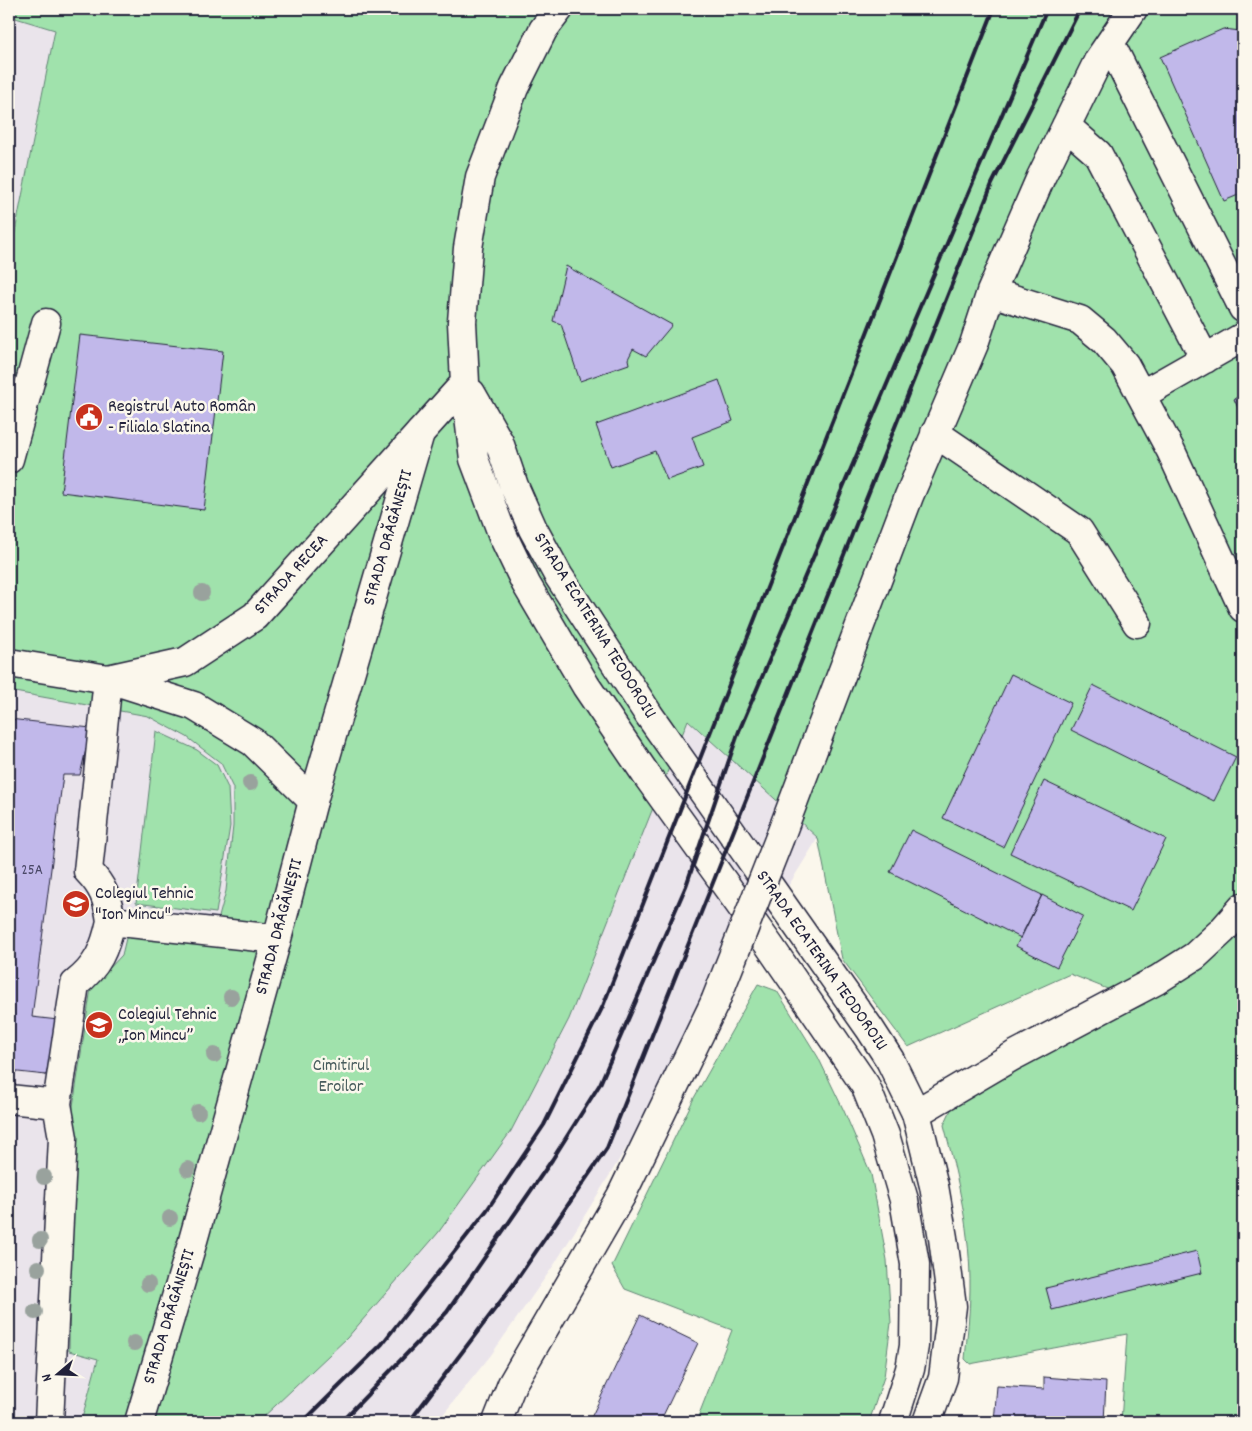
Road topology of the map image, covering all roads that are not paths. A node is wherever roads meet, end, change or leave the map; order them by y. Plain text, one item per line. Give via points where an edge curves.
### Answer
1 (559, 9) edge
2 (1134, 9) edge
3 (1110, 43) junction
4 (1066, 126) junction
5 (991, 292) junction
6 (1243, 308) edge
7 (46, 323) dead end
8 (1243, 337) edge
9 (1205, 359) junction
10 (465, 383) junction
11 (1142, 395) junction
12 (420, 433) junction
13 (935, 433) junction
14 (9, 459) edge
15 (1243, 608) edge
16 (1137, 623) dead end
17 (9, 663) edge
18 (108, 679) junction
19 (313, 801) junction
20 (1243, 907) edge
21 (111, 921) junction
22 (277, 939) junction
23 (9, 1099) edge
24 (57, 1104) junction
25 (916, 1113) junction
26 (49, 1422) edge
27 (139, 1422) edge
28 (497, 1422) edge
29 (893, 1422) edge
30 (927, 1422) edge

1 - 10 main road via 543,30 514,88 480,177 468,248 463,312
2 - 3 main road
3 - 4 main road
3 - 6 main road
4 - 5 main road
4 - 9 main road via 1098,154
5 - 11 main road via 1080,320 1104,340 1125,365
5 - 13 main road via 974,344
7 - 14 main road
8 - 9 main road
9 - 11 main road
10 - 12 main road, STRADA RECEA
10 - 25 main road, STRADA ECATERINA TEODOROIU via 499,442 533,529 558,575 649,715 870,1029 890,1060
10 - 29 main road, STRADA ECATERINA TEODOROIU via 474,459 503,536 526,584 586,686 865,1086 885,1135 904,1200 914,1264 914,1346
11 - 15 main road
12 - 18 main road, STRADA RECEA via 255,616 185,662
12 - 19 main road, STRADA DRĂGĂNEȘTI
13 - 16 main road via 1079,531
13 - 28 main road, bridge via 715,1002 621,1196 512,1384
17 - 18 main road, STRADA RECEA
18 - 19 main road via 194,706 253,742
18 - 21 main road via 88,871 96,878 108,901
19 - 22 main road, STRADA DRĂGĂNEȘTI
20 - 25 main road via 1222,931 1180,966 1013,1056
21 - 22 main road
21 - 24 main road via 106,942 90,972 75,984
22 - 27 main road, STRADA DRĂGĂNEȘTI
23 - 24 main road
24 - 26 main road via 62,1138
25 - 30 main road, STRADA ECATERINA TEODOROIU via 934,1186 952,1306 943,1378

